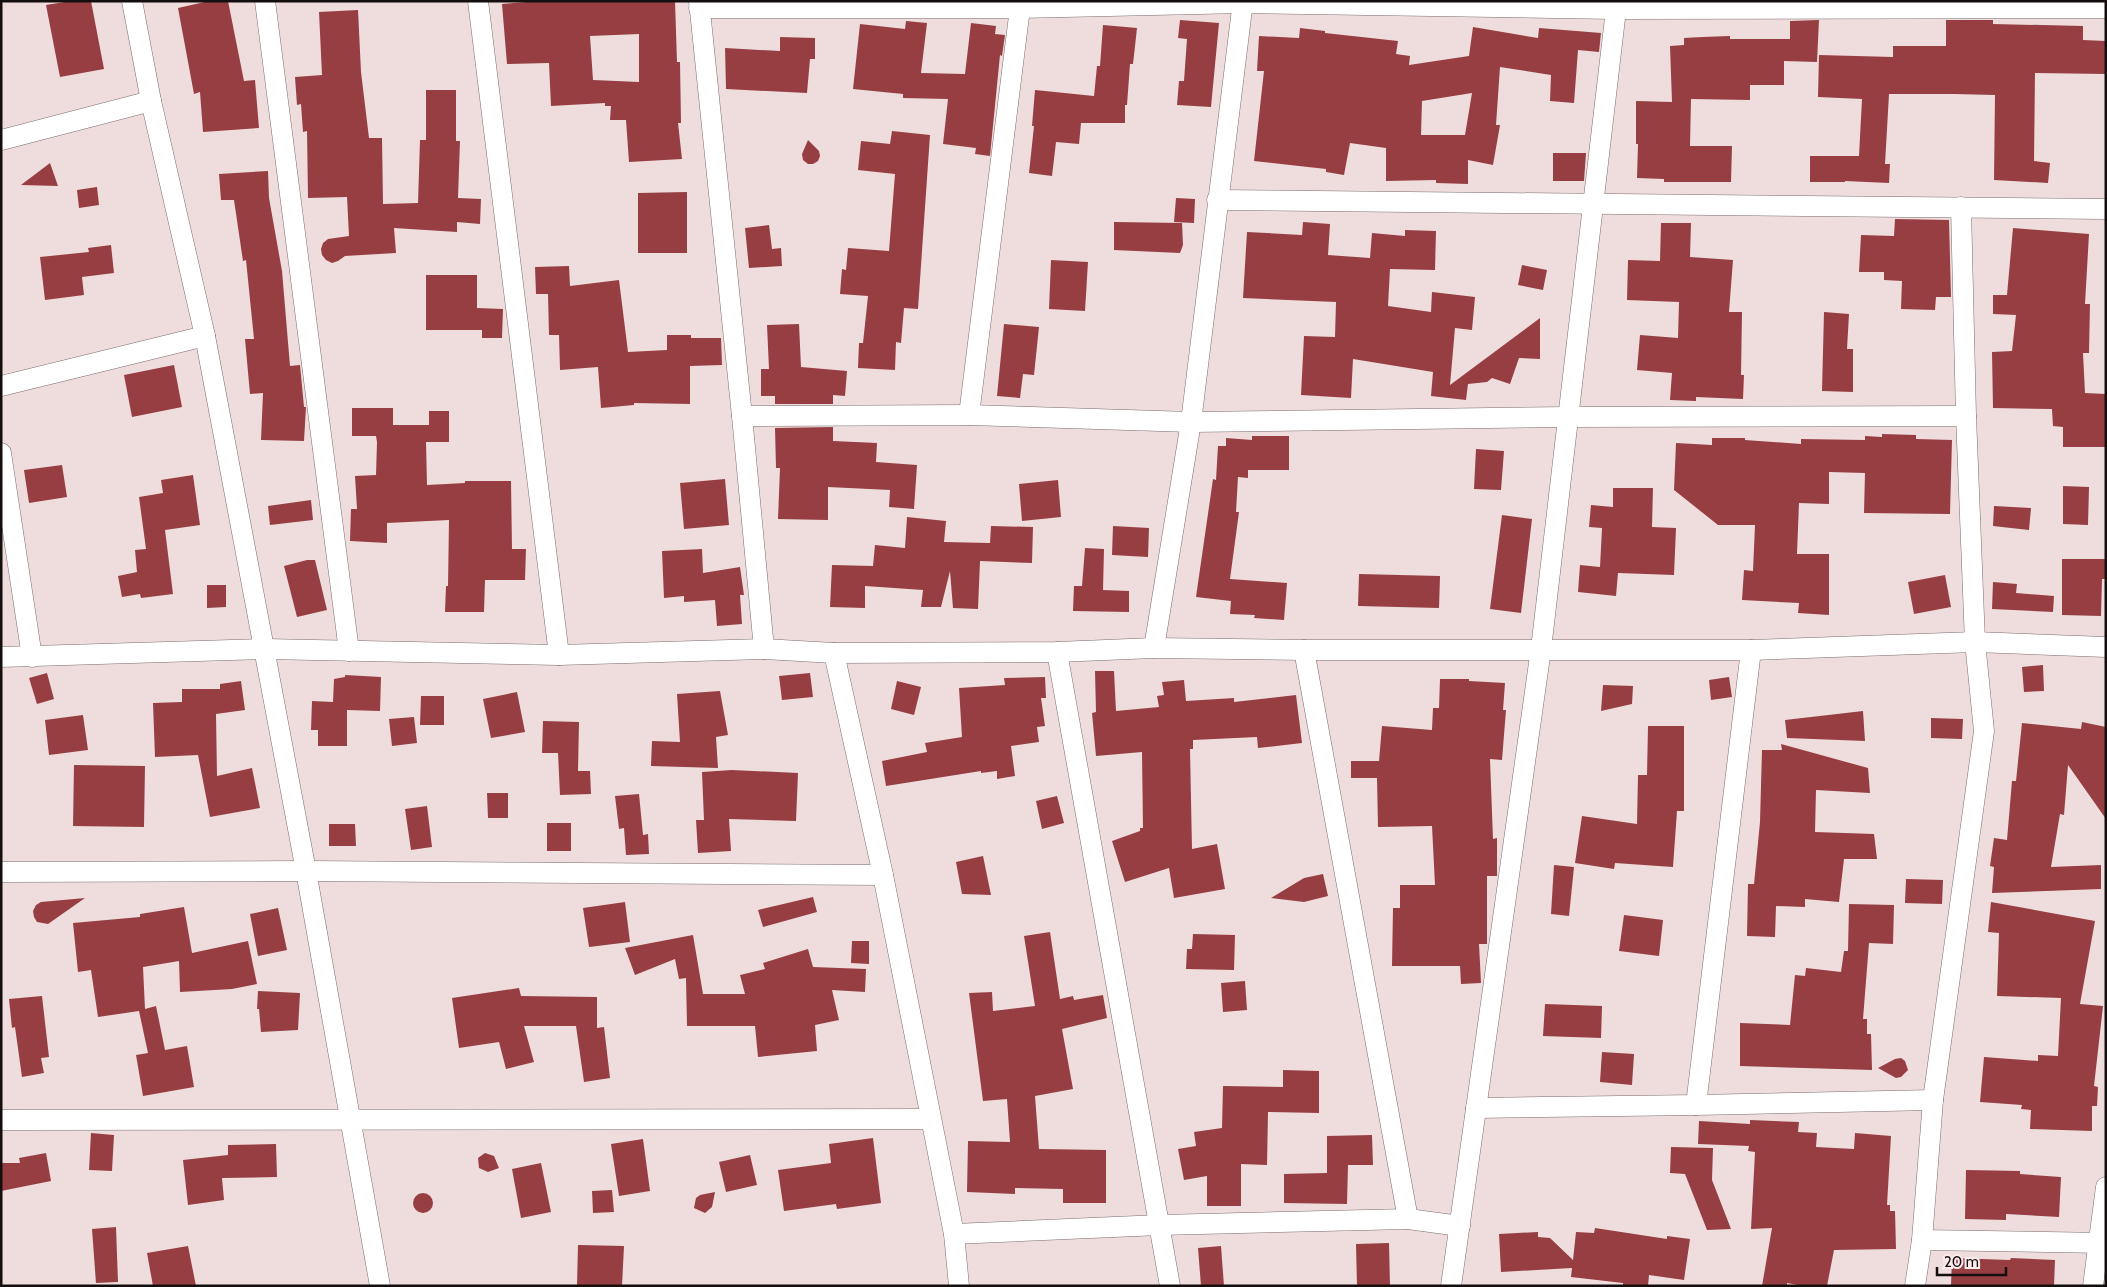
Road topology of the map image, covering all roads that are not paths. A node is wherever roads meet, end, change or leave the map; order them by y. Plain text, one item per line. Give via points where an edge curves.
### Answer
1 (132, 1) edge
2 (265, 1) edge
3 (478, 1) edge
4 (1243, 2) edge
5 (699, 5) edge
6 (1616, 5) edge
7 (1020, 8) junction
8 (2106, 8) edge
9 (151, 101) junction
10 (1, 140) edge
11 (1217, 200) junction
12 (1594, 203) junction
13 (1961, 207) junction
14 (2106, 209) edge
15 (205, 336) junction
16 (1, 386) edge
17 (968, 415) junction
18 (742, 416) junction
19 (1966, 416) junction
20 (1568, 417) junction
21 (1191, 422) junction
22 (1, 453) edge
23 (1975, 642) junction
24 (2106, 647) edge
25 (1154, 648) junction
26 (265, 649) junction
27 (764, 649) junction
28 (1541, 649) junction
29 (1304, 650) junction
30 (1751, 650) junction
31 (349, 651) junction
32 (1057, 652) junction
33 (834, 653) junction
34 (558, 655) junction
35 (1, 658) edge
36 (32, 658) junction
37 (306, 871) junction
38 (1, 872) edge
39 (883, 875) junction
40 (1933, 1100) junction
41 (1696, 1106) junction
42 (1476, 1108) junction
43 (349, 1119) junction
44 (930, 1119) junction
45 (1, 1120) edge
46 (2106, 1187) edge
47 (1408, 1219) junction
48 (1160, 1225) junction
49 (1460, 1226) junction
50 (954, 1234) junction
51 (1922, 1240) junction
52 (2102, 1243) edge
53 (380, 1286) edge
54 (959, 1286) edge
55 (1170, 1286) edge
56 (1451, 1286) edge
57 (1915, 1286) edge
58 (2093, 1286) edge

1 - 9 street
2 - 31 street
3 - 34 street
4 - 6 street
4 - 7 street
4 - 11 street
5 - 7 street
5 - 18 street
6 - 8 street
6 - 12 street
7 - 17 street
9 - 10 street
9 - 15 street
11 - 12 street
11 - 21 street
12 - 13 street
12 - 20 street
13 - 14 street
13 - 19 street
15 - 16 street
15 - 26 street
17 - 18 street
17 - 21 street
18 - 27 street
19 - 20 street
19 - 23 street
20 - 21 street
20 - 28 street
21 - 25 street
22 - 36 street
23 - 24 street
23 - 30 street
23 - 40 street via 1984,730
25 - 29 street
25 - 32 street
26 - 31 street
26 - 36 street
26 - 37 street
27 - 33 street
27 - 34 street
28 - 29 street
28 - 30 street
28 - 42 street
29 - 47 street
30 - 41 street
31 - 34 street
32 - 33 street
32 - 48 street
33 - 39 street
35 - 36 street
37 - 38 street
37 - 39 street
37 - 43 street
39 - 44 street
40 - 41 street
40 - 51 street
41 - 42 street
42 - 49 street
43 - 44 street
43 - 45 street
43 - 53 street
44 - 50 street
46 - 52 street
47 - 48 street
47 - 49 street
48 - 50 street
48 - 55 street
49 - 56 street
50 - 54 street
51 - 52 street
51 - 57 street
52 - 58 street

